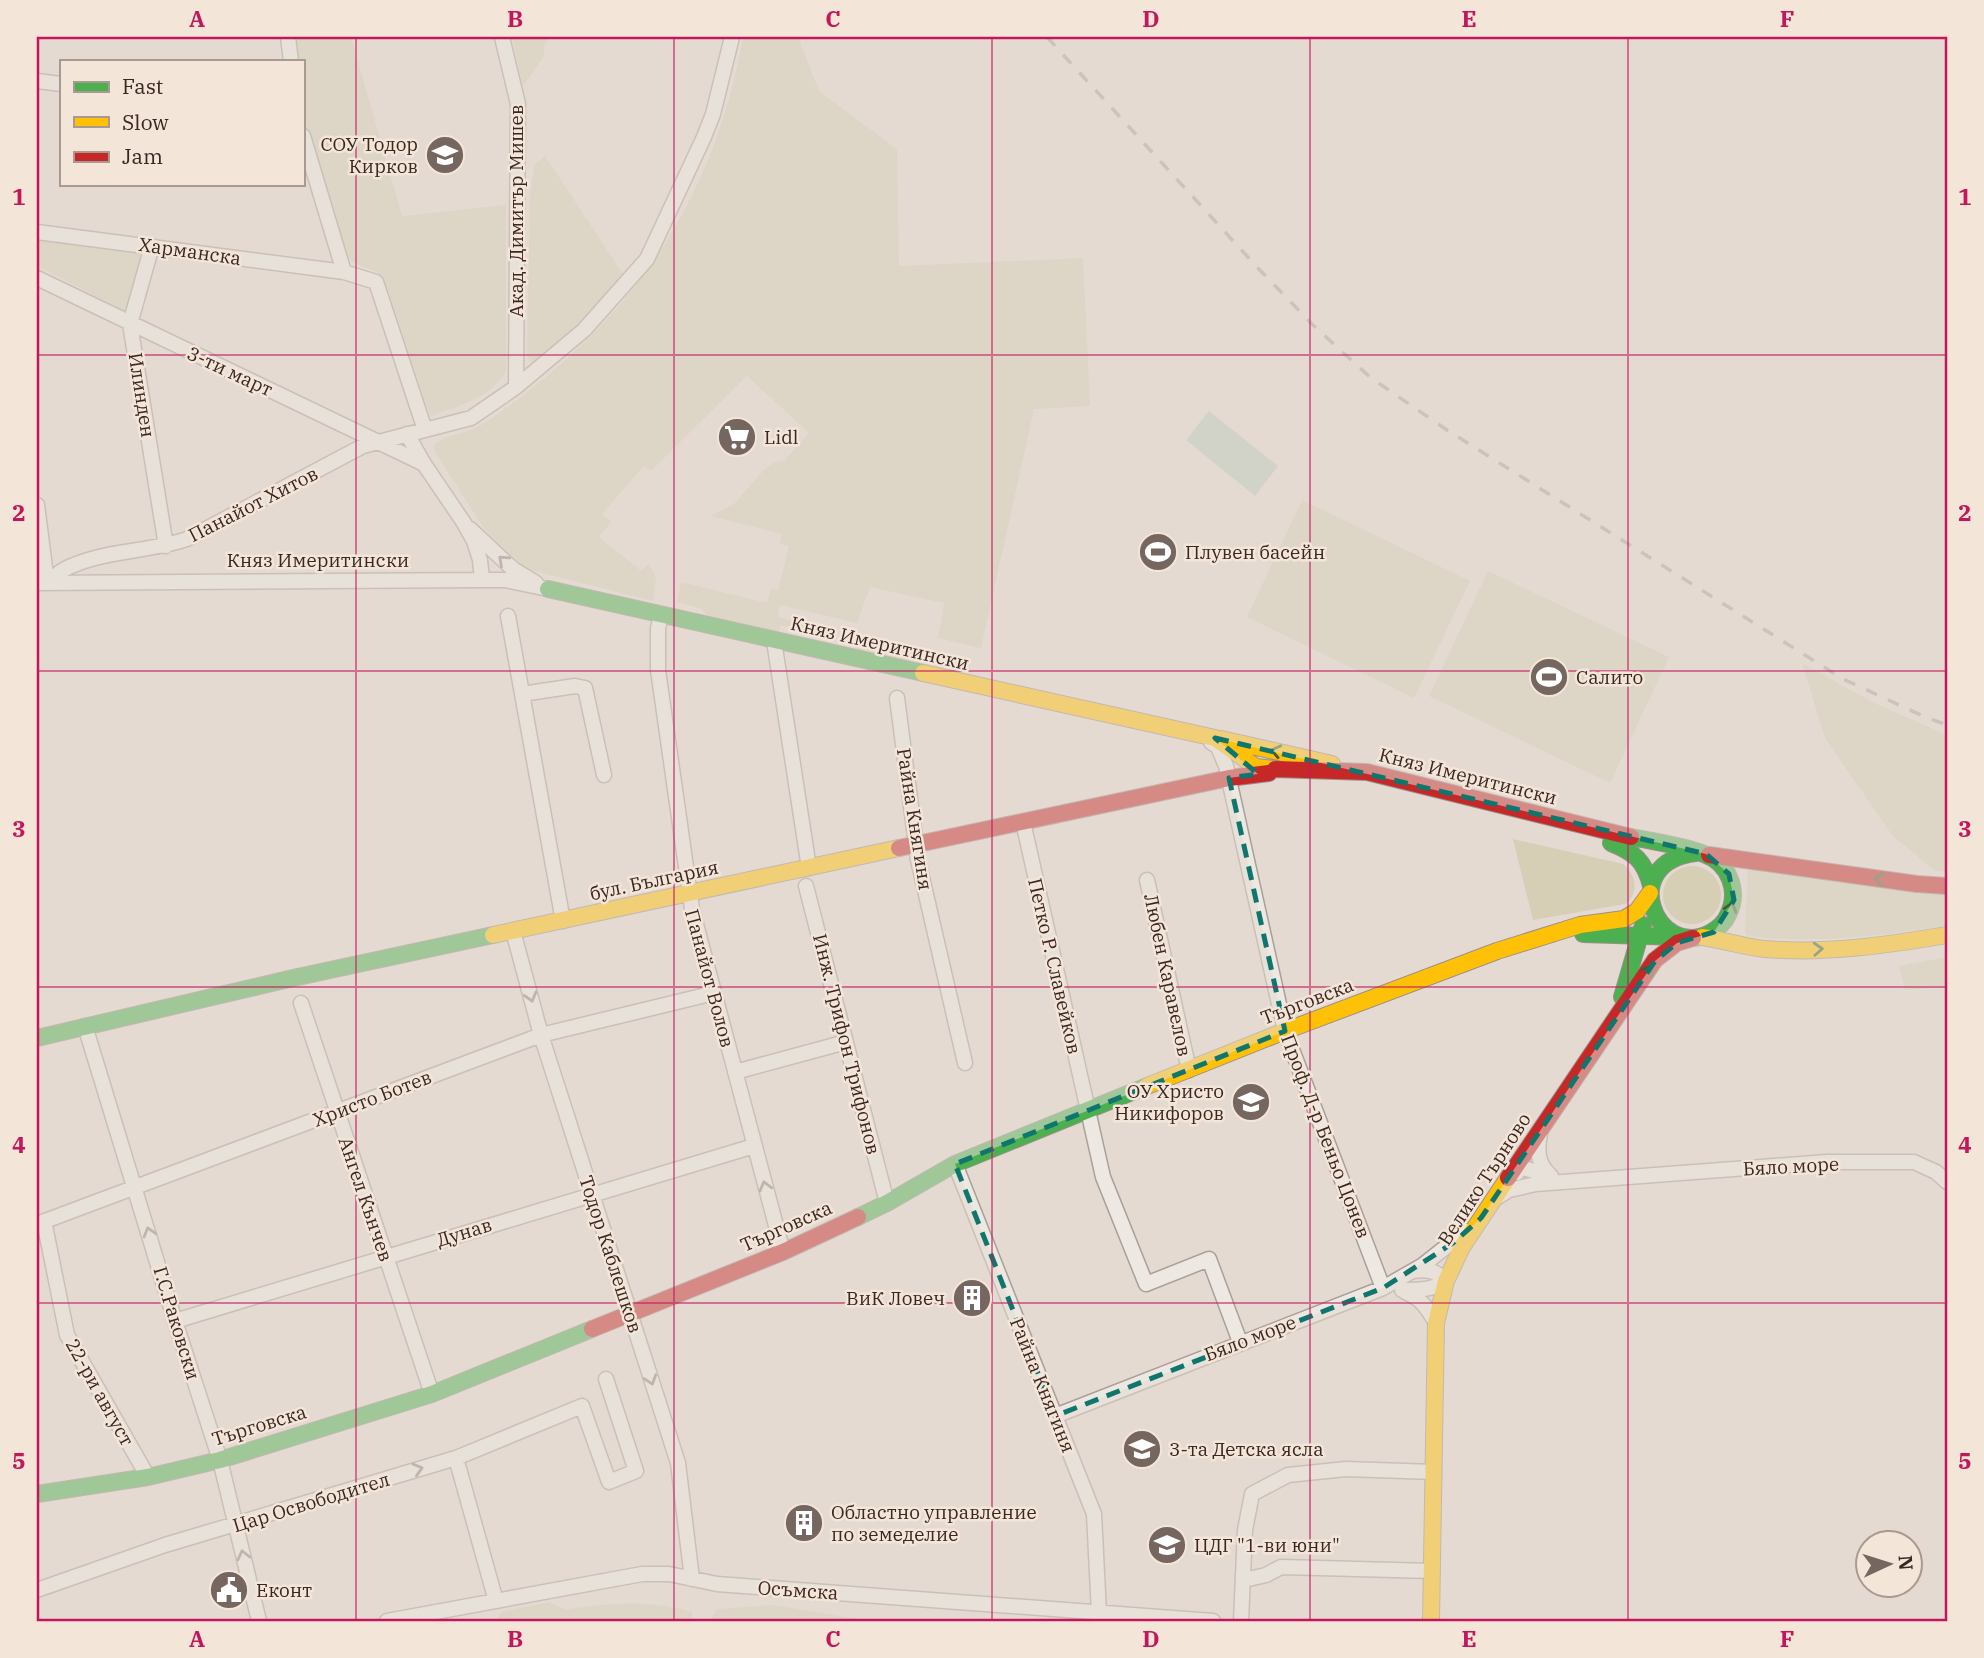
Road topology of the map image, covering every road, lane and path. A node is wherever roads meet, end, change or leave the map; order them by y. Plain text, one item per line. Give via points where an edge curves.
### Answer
1 (288, 37) edge
2 (502, 37) edge
3 (732, 37) edge
4 (291, 60) edge
5 (37, 81) edge
6 (60, 84) edge
7 (304, 139) edge
8 (37, 232) edge
9 (152, 246) junction
10 (344, 272) junction
11 (40, 280) edge
12 (37, 297) edge
13 (130, 324) junction
14 (516, 387) junction
15 (425, 430) junction
16 (407, 433) junction
17 (377, 441) junction
18 (424, 464) junction
19 (37, 505) edge
20 (464, 523) junction
21 (166, 546) junction
22 (482, 580) junction
23 (42, 583) edge
24 (548, 589) junction
25 (508, 616) dead end
26 (661, 616) junction
27 (774, 641) junction
28 (522, 694) junction
29 (897, 698) dead end
30 (1191, 733) junction
31 (1215, 738) junction
32 (1281, 771) junction
33 (1367, 772) junction
34 (604, 775) dead end
35 (1229, 778) junction
36 (1555, 820) junction
37 (1023, 822) junction
38 (916, 846) junction
39 (1701, 854) junction
40 (809, 868) junction
41 (1147, 880) dead end
42 (806, 886) dead end
43 (1947, 886) edge
44 (1650, 893) junction
45 (689, 894) junction
46 (563, 921) junction
47 (513, 931) junction
48 (1585, 934) junction
49 (1640, 935) junction
50 (1947, 935) edge
51 (1693, 937) junction
52 (1533, 938) junction
53 (1627, 982) junction
54 (714, 993) junction
55 (301, 1003) dead end
56 (1617, 1015) junction
57 (85, 1026) junction
58 (1285, 1031) junction
59 (541, 1035) junction
60 (37, 1038) edge
61 (846, 1042) junction
62 (965, 1063) dead end
63 (1189, 1070) junction
64 (735, 1072) junction
65 (1087, 1110) junction
66 (337, 1111) junction
67 (1540, 1132) junction
68 (754, 1146) junction
69 (955, 1164) junction
70 (1515, 1168) junction
71 (1558, 1179) junction
72 (1947, 1182) edge
73 (1536, 1184) junction
74 (136, 1188) junction
75 (591, 1194) junction
76 (1492, 1201) junction
77 (887, 1203) junction
78 (1481, 1218) junction
79 (41, 1222) edge
80 (783, 1252) junction
81 (386, 1255) junction
82 (1411, 1272) junction
83 (1446, 1281) junction
84 (1383, 1288) junction
85 (1402, 1290) junction
86 (631, 1315) junction
87 (175, 1321) junction
88 (1436, 1323) junction
89 (1240, 1342) junction
90 (606, 1378) dead end
91 (432, 1394) junction
92 (1055, 1416) junction
93 (456, 1458) junction
94 (220, 1460) junction
95 (1434, 1472) junction
96 (148, 1477) junction
97 (37, 1494) edge
98 (236, 1525) junction
99 (1432, 1571) junction
100 (692, 1579) junction
101 (1244, 1580) junction
102 (37, 1590) edge
103 (496, 1601) junction
104 (1099, 1613) junction
105 (259, 1621) edge
106 (387, 1621) edge
107 (1213, 1621) edge
108 (1241, 1621) edge
109 (1431, 1621) edge

1 - 4 street
2 - 14 street, Акад. Димитър Мишев via 517,104
3 - 14 street via 713,114 647,259 584,330
5 - 6 street
7 - 10 street
8 - 9 street, Харманска
9 - 10 street, Харманска
9 - 13 street, Илинден
10 - 15 street via 376,282
11 - 12 street
11 - 13 street, 3-ти март
13 - 17 street, 3-ти март
13 - 21 street, Илинден
14 - 15 street via 471,418
15 - 16 street
16 - 17 street
16 - 18 street, 3-ти март
17 - 18 street, 3-ти март
17 - 21 street, Панайот Хитов
18 - 20 street, 3-ти март
19 - 23 street
20 - 22 street via 480,560
24 -> 20 street via 513,569
21 - 23 street, Панайот Хитов via 68,567
22 - 23 street, Княз Имеритински
22 - 24 street, Княз Имеритински
24 - 26 street, Княз Имеритински
25 - 28 street
26 - 27 street, Княз Имеритински
26 - 45 street, Панайот Волов via 658,670
27 - 30 street, Княз Имеритински
27 - 40 street
28 - 34 street via 585,688
28 - 46 street
29 - 38 street, Райна Княгиня
30 - 31 street, Княз Имеритински
30 - 35 street, Проф. Д-р Беньо Цонев via 1218,747
31 - 32 street, Княз Имеритински via 1250,765
33 -> 31 street
32 - 33 street, Княз Имеритински
32 - 35 street, бул. България
33 - 36 street, Княз Имеритински
35 - 37 street, бул. България
35 - 58 street, Проф. Д-р Беньо Цонев
36 - 39 street, Княз Имеритински
36 - 44 street via 1633,852 1648,870
37 - 38 street, бул. България
37 - 65 street, Петко Р. Славейков
38 - 40 street, бул. България
38 - 62 street, Райна Княгиня
43 -> 39 street, Княз Имеритински
39 - 44 street via 1672,857 1662,864
51 -> 39 street, Велико Търново via 1714,932 1724,923 1734,900 1729,874 1715,859
40 - 45 street, бул. България
41 - 63 street, Любен Каравелов
42 - 61 street, Инж. Трифон Трифонов
44 - 49 street
44 - 51 street via 1661,924 1671,932
44 - 52 street via 1637,911 1624,919
45 - 46 street, бул. България
45 - 54 street, Панайот Волов
46 - 47 street, бул. България
47 - 57 street, бул. България
47 -> 59 street, Тодор Каблешков
48 - 49 street
48 - 52 street
48 - 53 street via 1621,948 1627,960
49 - 51 street
49 - 53 street
51 -> 50 street via 1800,950 1885,946
56 -> 51 street, Велико Търново via 1655,960
52 - 58 street, Търговска
53 - 56 street
54 - 59 street, Христо Ботев
54 - 64 street, Панайот Волов
55 - 66 street, Ангел Кънчев
56 - 67 street, Велико Търново
57 - 60 street, бул. България
57 - 74 street, Г.С.Раковски
58 - 63 street, Търговска
58 - 84 street, Проф. Д-р Беньо Цонев
59 - 66 street, Христо Ботев
59 - 75 street, Тодор Каблешков
61 - 64 street
61 - 77 street, Инж. Трифон Трифонов
63 - 65 street, Търговска
64 - 68 street, Панайот Волов
65 - 69 street, Търговска
65 - 89 street, Петко Р. Славейков via 1103,1177 1146,1284 1209,1259
66 - 74 street, Христо Ботев
66 - 81 street, Ангел Кънчев
67 - 70 street, Велико Търново
67 - 71 street via 1537,1151 1541,1167
68 - 75 street, Дунав
80 -> 68 street, Панайот Волов
69 - 77 street, Търговска
69 - 92 street, Райна Княгиня
70 - 71 street
70 - 73 street via 1519,1177
70 - 76 street, Велико Търново
71 - 72 street, Бяло море via 1827,1162 1914,1162
71 - 73 street, Бяло море
73 - 76 street, Бяло море
74 - 79 street, Христо Ботев
87 -> 74 street, Г.С.Раковски
75 - 81 street, Дунав
75 - 86 street, Тодор Каблешков
76 - 78 street, Велико Търново
77 - 80 street, Търговска
78 - 82 street
78 - 83 street, Велико Търново
79 - 96 street, 22-ри август via 67,1335
80 - 86 street, Търговска
81 - 87 street, Дунав
81 - 91 street, Ангел Кънчев
82 - 83 street via 1426,1269
82 - 84 street
83 - 85 street, Бяло море via 1424,1290
83 - 88 street, Велико Търново
84 - 85 street, Бяло море
84 - 89 street, Бяло море
85 - 88 street via 1426,1306
86 - 91 street, Търговска
86 -> 100 street, Тодор Каблешков via 678,1463
87 - 94 street, Г.С.Раковски
88 - 95 street, Велико Търново
89 - 92 street, Бяло море
90 - 93 street, Цар Освободител via 636,1471 609,1482 582,1406
91 - 94 street, Търговска
92 - 104 street, Райна Княгиня via 1094,1514
98 -> 93 street, Цар Освободител
93 - 103 street
94 - 96 street, Търговска
94 - 98 street, Г.С.Раковски
95 - 99 street, Велико Търново
95 - 101 street via 1346,1469 1288,1475 1252,1494 1245,1530
96 - 97 street, Търговска
98 - 102 street, Цар Освободител
105 -> 98 street, Г.С.Раковски
99 - 101 street via 1281,1567
99 - 109 street, Велико Търново
100 - 103 street, Осъмска via 642,1574
100 - 104 street, Осъмска
101 - 108 street
103 - 106 street, Осъмска
104 - 107 street, Осъмска

